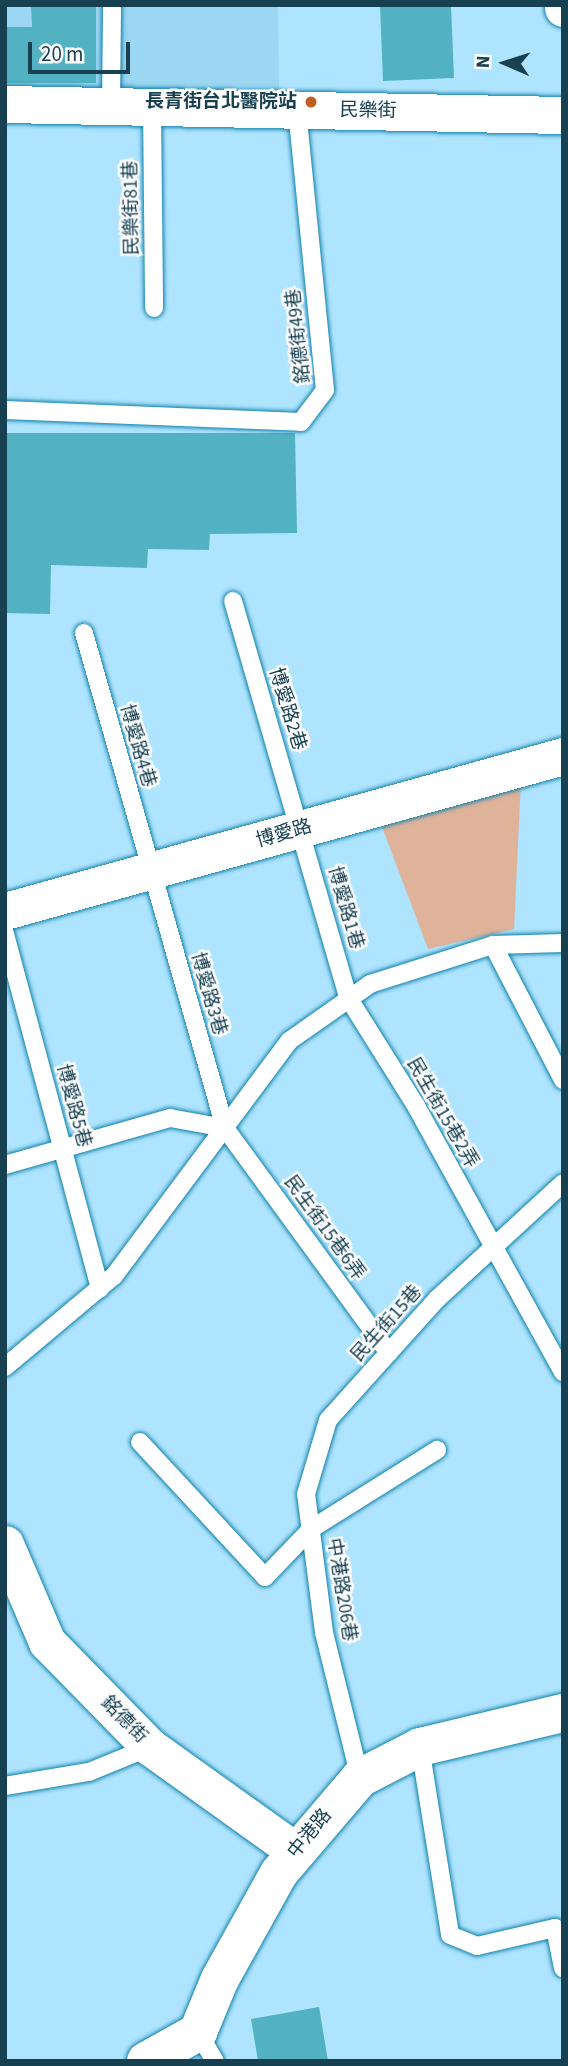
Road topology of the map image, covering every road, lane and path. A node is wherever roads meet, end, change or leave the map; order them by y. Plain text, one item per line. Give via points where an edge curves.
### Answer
1 (112, 5) edge
2 (5, 104) edge
3 (111, 106) junction
4 (152, 107) junction
5 (297, 110) junction
6 (563, 115) edge
7 (154, 308) dead end
8 (5, 410) edge
9 (233, 601) dead end
10 (84, 633) dead end
11 (563, 756) edge
12 (301, 829) junction
13 (150, 871) junction
14 (5, 911) edge
15 (5, 934) edge
16 (563, 943) edge
17 (493, 945) junction
18 (349, 999) junction
19 (563, 1080) edge
20 (225, 1128) junction
21 (62, 1147) junction
22 (5, 1166) edge
23 (563, 1183) edge
24 (495, 1251) junction
25 (100, 1289) junction
26 (389, 1353) junction
27 (5, 1367) edge
28 (563, 1372) edge
29 (140, 1442) dead end
30 (437, 1450) dead end
31 (311, 1529) junction
32 (5, 1544) edge
33 (563, 1713) edge
34 (150, 1747) junction
35 (419, 1747) junction
36 (360, 1778) junction
37 (5, 1786) edge
38 (295, 1851) junction
39 (563, 1968) edge
40 (207, 2047) edge
41 (146, 2061) edge

1 - 3 lane
2 - 3 street, 民樂街
3 - 4 street, 民樂街
4 - 5 street, 民樂街
4 - 7 lane, 民樂街81巷
5 - 6 street, 民樂街
5 - 8 lane, 銘德街49巷 via 326,390 301,422
9 - 12 lane, 博愛路2巷
10 - 13 lane, 博愛路4巷
11 - 12 street, 博愛路
12 - 13 street, 博愛路
12 - 18 lane, 博愛路1巷
13 - 14 street, 博愛路
13 - 20 lane, 博愛路3巷
15 - 21 lane, 博愛路5巷
16 - 17 lane
17 - 18 lane via 370,984
17 - 19 lane
18 - 20 lane via 289,1041
18 - 24 lane, 民生街15巷2弄
20 - 21 lane via 170,1118
20 - 25 lane
20 - 26 lane, 民生街15巷6弄
21 - 22 lane
21 - 25 lane, 博愛路5巷
23 - 24 lane, 民生街15巷
24 - 26 lane, 民生街15巷 via 437,1299
24 - 28 lane, 民生街15巷2弄
25 - 27 lane
26 - 31 lane, 民生街15巷 via 328,1420 306,1494
29 - 31 lane, 中港路206巷 via 265,1577
30 - 31 lane
31 - 36 lane, 中港路206巷 via 324,1632
32 - 34 street, 銘德街 via 47,1642
33 - 35 street, 中港路
34 - 37 lane via 89,1772
34 - 38 street, 銘德街
35 - 36 street, 中港路
35 - 39 lane via 450,1935 477,1946 555,1928
36 - 38 street, 中港路
38 - 40 street, 中港路 via 220,1979
40 - 41 street, 中港路

